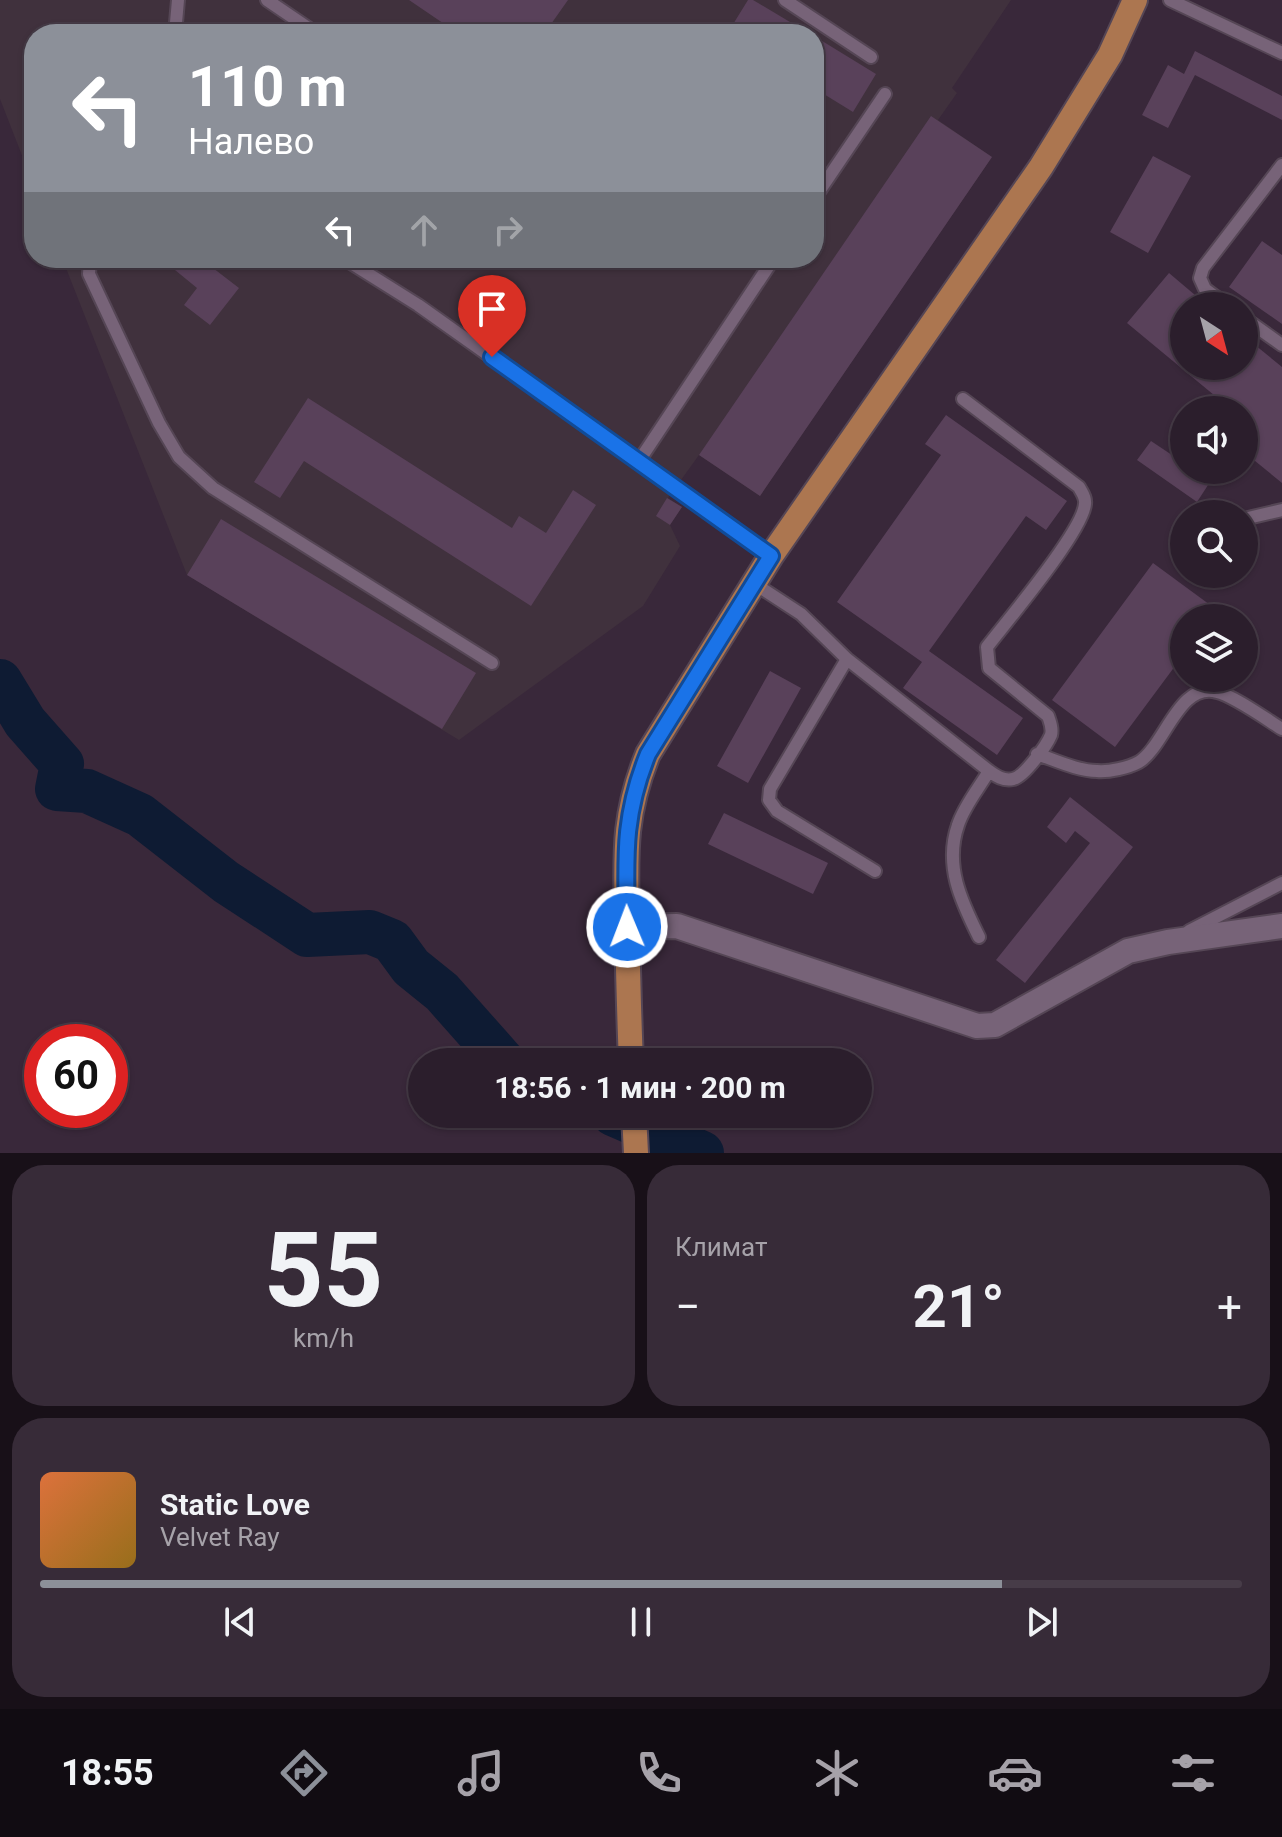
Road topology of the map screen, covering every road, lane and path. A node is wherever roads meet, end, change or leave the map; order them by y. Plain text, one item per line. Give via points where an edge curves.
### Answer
1 (178, 0) edge
2 (267, 0) edge
3 (785, 0) edge
4 (1135, 0) edge
5 (1170, 0) edge
6 (176, 24) edge
7 (302, 24) edge
8 (821, 24) edge
9 (824, 26) edge
10 (1282, 53) edge
11 (871, 57) dead end
12 (885, 94) dead end
13 (1282, 165) edge
14 (824, 184) edge
15 (89, 268) edge
16 (359, 268) edge
17 (767, 268) edge
18 (1209, 292) edge
19 (1258, 328) edge
20 (1282, 345) edge
21 (963, 399) dead end
22 (639, 461) junction
23 (1282, 510) edge
24 (1258, 516) edge
25 (771, 556) junction
26 (755, 584) junction
27 (847, 659) junction
28 (492, 663) dead end
29 (1282, 729) edge
30 (1037, 754) junction
31 (989, 771) junction
32 (875, 871) dead end
33 (1282, 883) edge
34 (1282, 926) edge
35 (627, 927) junction
36 (979, 937) dead end
37 (1168, 942) junction
38 (630, 1048) edge
39 (635, 1128) edge
40 (636, 1153) edge

1 - 6 lane
2 - 7 lane
3 - 8 lane
4 - 25 main road via 1110,55 1041,167
5 - 10 lane
9 - 11 lane
12 - 14 lane
13 - 18 lane via 1203,268 1200,278
15 - 28 lane via 179,457 213,488
16 - 22 lane
17 - 22 lane
19 - 20 lane
21 - 30 lane via 1079,487 1086,500 1083,514 1045,573 987,647 989,668 1048,716 1051,735
22 - 25 lane
23 - 24 lane
25 - 26 main road
26 - 27 lane via 801,614
26 - 35 main road via 648,754 635,787 627,821
27 - 31 lane
27 - 32 lane via 770,789 769,800 777,811
29 - 30 lane via 1216,691 1199,693 1184,703 1156,745 1141,761 1125,767 1096,772
30 - 31 lane via 1024,774 1012,780
31 - 36 lane via 958,822 951,852 963,904
33 - 37 lane
34 - 37 street
35 - 37 street via 677,926 977,1026 995,1025 1128,951
35 - 38 main road
39 - 40 main road

